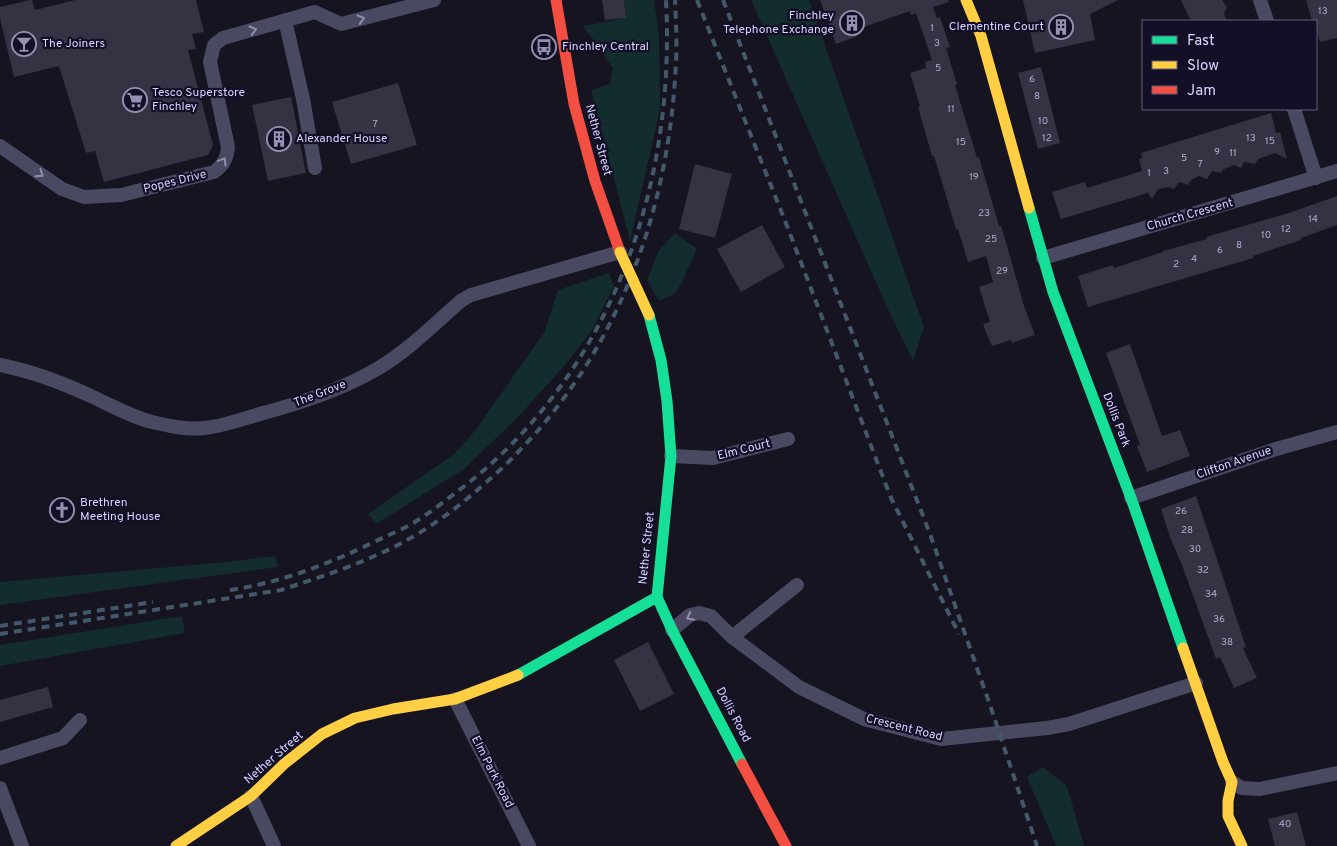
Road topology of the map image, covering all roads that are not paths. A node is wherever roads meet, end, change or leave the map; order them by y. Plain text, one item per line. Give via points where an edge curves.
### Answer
1 (434, 0) edge
2 (556, 0) edge
3 (966, 0) edge
4 (1260, 0) edge
5 (285, 20) junction
6 (1267, 20) edge
7 (1294, 110) edge
8 (0, 146) edge
9 (315, 168) dead end
10 (1337, 172) edge
11 (1316, 178) junction
12 (620, 252) junction
13 (1043, 258) junction
14 (0, 364) edge
15 (1337, 432) edge
16 (788, 439) dead end
17 (671, 456) junction
18 (1131, 498) junction
19 (797, 585) dead end
20 (656, 597) junction
21 (672, 630) junction
22 (732, 637) junction
23 (1196, 683) junction
24 (455, 699) junction
25 (80, 720) dead end
26 (0, 758) edge
27 (1337, 773) edge
28 (1232, 782) junction
29 (0, 788) edge
30 (251, 796) junction
31 (22, 845) edge
32 (176, 846) edge
33 (274, 846) edge
34 (529, 846) edge
35 (786, 846) edge
36 (1242, 846) edge

5 -> 1 street, Popes Drive via 315,12 340,24
2 - 12 street, Nether Street via 574,104 595,181
3 - 13 street, Dollis Park via 981,36
4 - 6 street
8 -> 5 street, Popes Drive via 62,189 84,197 121,195 214,172 222,166 228,147 210,62 214,45 223,38
5 - 9 street
7 - 11 street
10 - 11 street, Church Crescent
11 - 13 street, Church Crescent
12 - 14 street, The Grove via 471,295 378,369 305,401 205,428 180,428 152,422 24,369
12 - 17 street, Nether Street, bridge via 649,315 661,360
13 - 18 street, Dollis Park
15 - 18 street, Clifton Avenue
16 - 17 street, Elm Court via 712,458
17 - 20 street, Nether Street
18 - 23 street, Dollis Park
19 - 22 street
20 - 21 street, Dollis Road
20 - 24 street, Nether Street via 524,673
22 -> 21 street, Crescent Road via 711,616 699,613 690,615
21 - 35 street, Dollis Road
22 - 23 street, Crescent Road via 798,687 864,719 941,739 1069,724
23 - 28 street, Dollis Park
24 - 30 street, Nether Street via 355,718 322,734
24 - 34 street, Elm Park Road
25 - 26 street via 63,738
27 - 28 street via 1260,789 1242,788
28 - 36 street via 1227,797 1228,820
29 - 31 street
30 - 32 street, Nether Street
30 - 33 street

